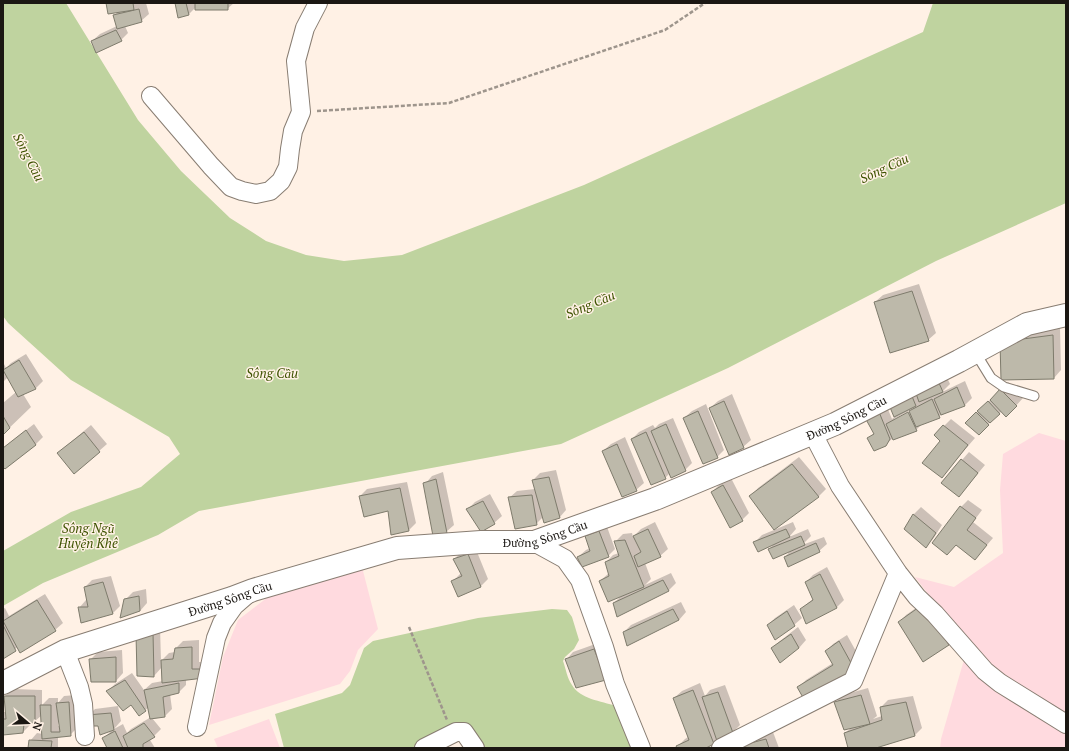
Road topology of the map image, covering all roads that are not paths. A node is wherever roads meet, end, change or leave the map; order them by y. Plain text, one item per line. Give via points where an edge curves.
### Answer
1 (318, 3) edge
2 (151, 96) dead end
3 (1066, 315) edge
4 (975, 352) junction
5 (1034, 396) dead end
6 (813, 434) junction
7 (534, 542) junction
8 (898, 573) junction
9 (253, 590) junction
10 (65, 651) junction
11 (3, 683) edge
12 (1066, 724) edge
13 (196, 727) dead end
14 (85, 736) dead end
15 (424, 748) edge
16 (475, 748) edge
17 (641, 748) edge
18 (720, 748) edge

1 - 2 street via 305,28 296,61 301,112 293,131 288,166 282,181 270,191 256,194 231,187
3 - 4 main road, Đường Sông Cầu via 1027,324
4 - 5 lane via 991,378 1004,387
4 - 6 main road, Đường Sông Cầu
6 - 7 main road, Đường Sông Cầu via 655,499
6 - 8 street via 840,486
7 - 9 main road, Đường Sông Cầu via 481,542 397,548
7 - 17 street via 565,559 580,580 615,684
8 - 12 street via 985,670 1000,683
8 - 18 street via 853,681
9 - 10 main road, Đường Sông Cầu
9 - 13 street via 234,606 222,623 216,638
10 - 11 main road, Đường Sông Cầu
10 - 14 street via 79,687
15 - 16 street via 456,732 464,732

